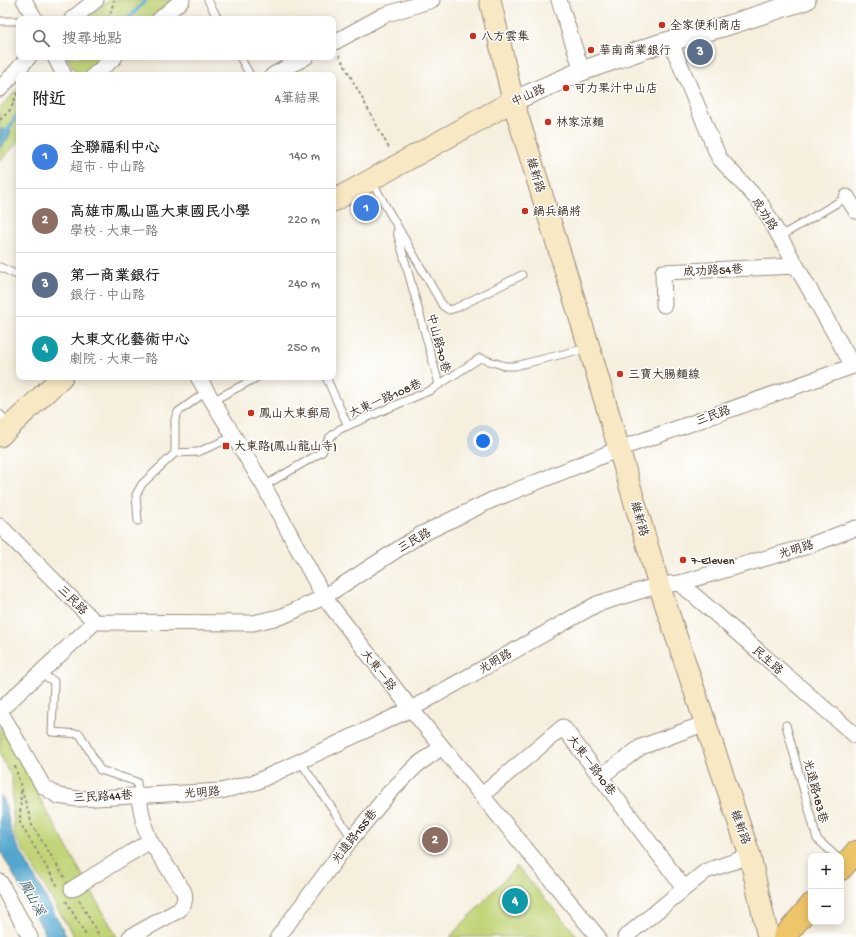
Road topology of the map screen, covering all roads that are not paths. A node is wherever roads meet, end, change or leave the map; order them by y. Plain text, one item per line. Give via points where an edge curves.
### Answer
1 (24, 0) edge
2 (96, 0) edge
3 (182, 0) edge
4 (208, 0) edge
5 (432, 0) edge
6 (490, 0) edge
7 (559, 0) edge
8 (806, 0) edge
9 (33, 16) edge
10 (76, 16) edge
11 (163, 16) edge
12 (216, 16) edge
13 (0, 21) edge
14 (16, 21) edge
15 (670, 40) junction
16 (336, 45) edge
17 (26, 60) edge
18 (56, 60) edge
19 (112, 60) edge
20 (242, 60) edge
21 (300, 60) edge
22 (582, 71) junction
23 (62, 72) edge
24 (98, 72) edge
25 (248, 72) edge
26 (278, 72) edge
27 (0, 89) edge
28 (513, 101) junction
29 (371, 180) junction
30 (847, 197) joint
31 (336, 199) edge
32 (856, 211) edge
33 (394, 220) junction
34 (779, 237) junction
35 (796, 266) junction
36 (0, 267) edge
37 (16, 275) edge
38 (522, 275) dead end
39 (664, 305) dead end
40 (589, 347) junction
41 (854, 366) edge
42 (58, 380) edge
43 (200, 380) edge
44 (250, 380) edge
45 (327, 380) edge
46 (438, 384) junction
47 (209, 396) junction
48 (4, 425) edge
49 (348, 426) junction
50 (235, 436) junction
51 (619, 449) junction
52 (176, 453) junction
53 (264, 486) junction
54 (138, 521) dead end
55 (0, 526) edge
56 (856, 528) edge
57 (680, 583) junction
58 (660, 585) junction
59 (324, 597) junction
60 (95, 622) junction
61 (40, 674) junction
62 (410, 709) junction
63 (0, 710) edge
64 (706, 723) junction
65 (786, 725) dead end
66 (856, 736) edge
67 (442, 747) junction
68 (300, 761) junction
69 (600, 777) junction
70 (482, 795) junction
71 (138, 796) junction
72 (352, 838) junction
73 (150, 841) junction
74 (750, 856) junction
75 (846, 861) edge
76 (0, 882) edge
77 (684, 888) junction
78 (65, 891) road end
79 (808, 909) edge
80 (30, 937) edge
81 (130, 937) edge
82 (278, 937) edge
83 (598, 937) edge
84 (626, 937) edge
85 (768, 937) edge
86 (784, 937) edge

1 - 9 street
2 - 10 street
3 - 11 street
4 - 12 lane
5 - 16 street via 384,15
6 - 28 main road, 維新路
7 - 22 street
8 - 15 street, 中山路 via 726,26
13 - 14 lane
15 - 22 street, 中山路
15 - 34 street, 成功路 via 719,158 760,202
17 - 27 street
18 - 23 street
19 - 24 street
20 - 25 lane
21 - 26 street
22 - 28 street, 中山路
28 - 29 main road, 中山路
28 - 40 main road, 維新路
29 - 31 main road, 中山路
29 - 33 lane, 中山路70巷
30 - 32 street
30 - 34 lane
33 - 38 lane, 中山路70巷 via 443,306 449,310
33 - 46 lane, 中山路70巷
34 - 35 street, 成功路
35 - 39 street, 成功路54巷 via 663,272
35 - 41 street, 成功路
36 - 37 lane
40 - 46 lane, 中山路70巷 via 516,366 505,366 480,358
40 - 51 main road, 維新路
41 - 51 street, 三民路
42 - 48 main road
43 - 47 street, 大東一路
44 - 47 lane
45 - 49 lane
46 - 49 lane, 大東一路108巷 via 431,390
47 - 50 street, 大東一路
47 - 52 lane via 178,412 175,419
49 - 53 lane, 大東一路108巷 via 333,434 322,452
50 - 52 lane via 198,452
50 - 53 street, 大東一路
51 - 58 main road, 維新路
51 - 59 street, 三民路 via 492,500 420,535
52 - 54 lane via 142,484 136,495
53 - 59 street, 大東一路
55 - 60 street, 三民路
56 - 57 street, 光明路 via 808,546
57 - 58 street, 光明路
57 - 66 street, 民生路
58 - 62 street, 光明路 via 597,604
58 - 64 main road, 維新路
59 - 60 street, 三民路 via 283,616 253,622
59 - 62 street, 大東一路
60 - 61 street, 三民路44巷
61 - 63 street, 三民路44巷
61 - 71 lane, 三民路44巷 via 54,681 52,732 80,734 100,770 137,782
62 - 67 street, 大東一路
62 - 68 street, 光明路
63 - 71 street, 三民路44巷 via 43,786 58,796 78,799
64 - 69 street via 641,746
64 - 74 main road, 維新路
65 - 75 lane, 光遠路183巷 via 817,839
67 - 70 street, 大東一路
67 - 72 street, 光遠路155巷 via 403,778
68 - 71 street, 光明路 via 256,782 221,791
68 - 72 lane
69 - 70 street, 大東一路10巷 via 563,727
69 - 77 street, 大東一路10巷
70 - 83 street, 大東一路
71 - 73 street
72 - 82 street, 光遠路155巷
73 - 78 street
73 - 81 street via 184,892 184,905
74 - 77 street via 706,871
74 - 85 main road, 維新路
76 - 80 street
77 - 84 street
79 - 86 main road

